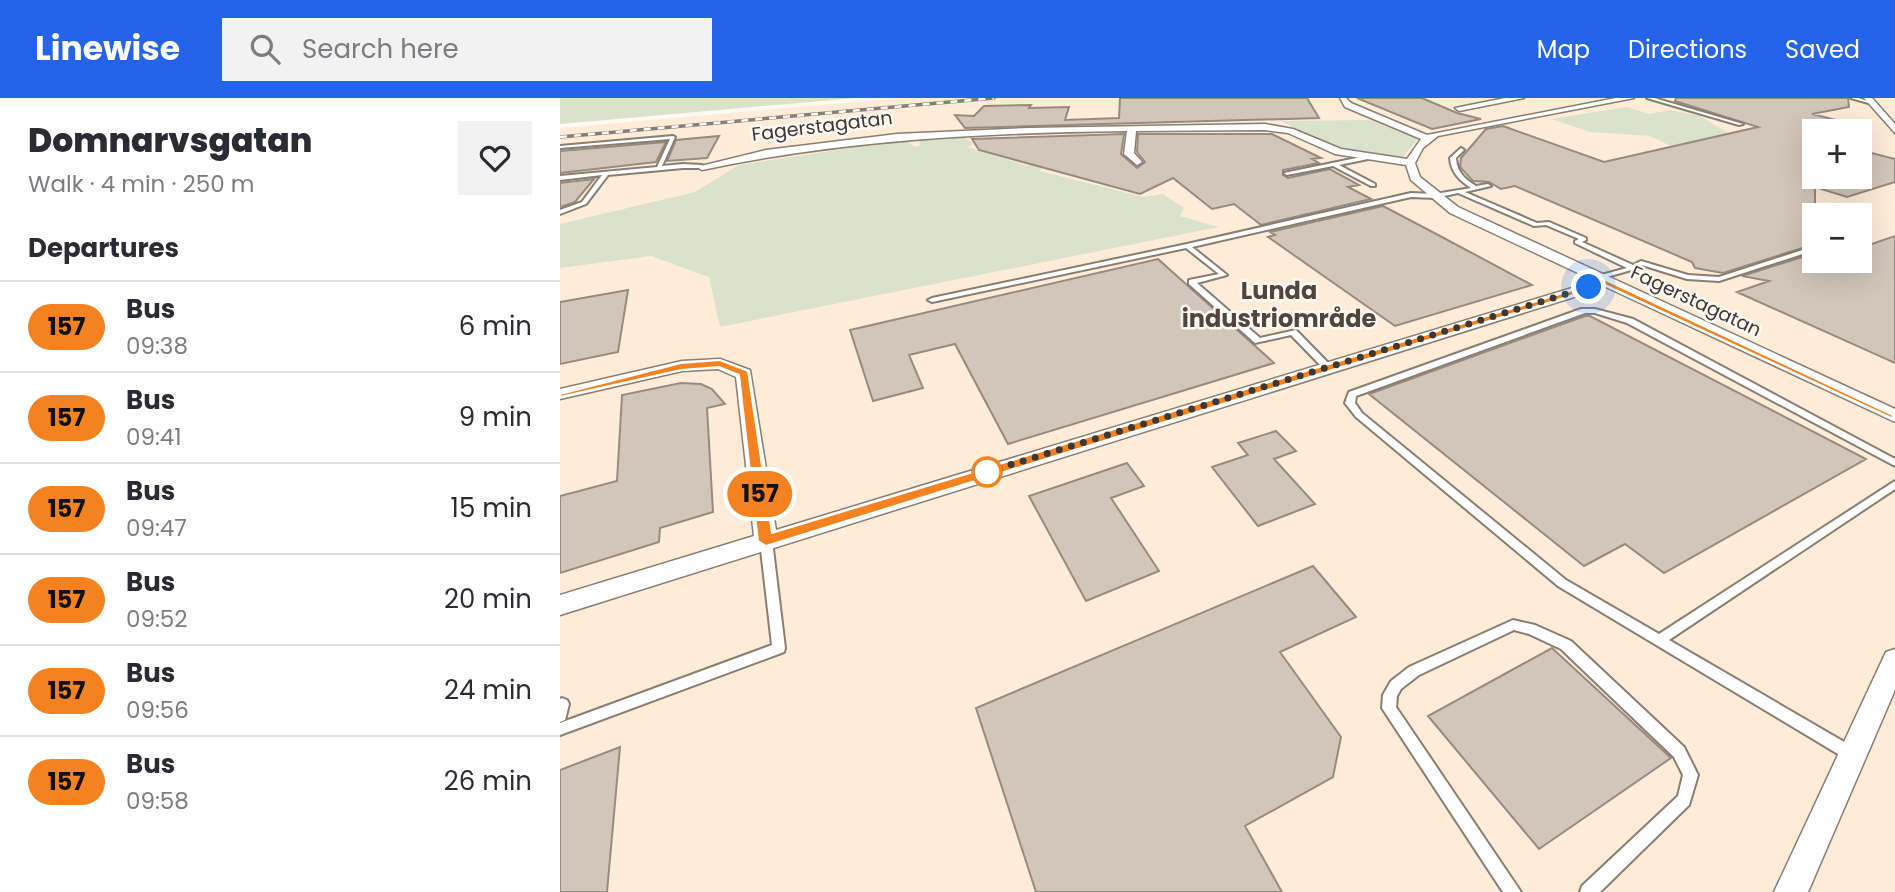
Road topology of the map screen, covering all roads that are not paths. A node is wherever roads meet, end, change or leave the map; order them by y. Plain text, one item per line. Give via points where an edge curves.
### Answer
1 (1467, 98) edge
2 (1520, 98) edge
3 (1630, 98) edge
4 (1650, 98) edge
5 (1853, 98) edge
6 (1343, 100) dead end
7 (1870, 100) edge
8 (1459, 108) junction
9 (1498, 122) junction
10 (1741, 124) dead end
11 (1132, 129) junction
12 (1895, 130) edge
13 (1427, 138) junction
14 (560, 147) edge
15 (1461, 150) dead end
16 (1366, 158) junction
17 (1137, 162) dead end
18 (1410, 163) junction
19 (1334, 164) junction
20 (702, 167) joint
21 (659, 168) junction
22 (607, 173) junction
23 (1287, 173) dead end
24 (560, 178) edge
25 (1373, 185) dead end
26 (1488, 186) dead end
27 (1475, 188) junction
28 (1458, 191) junction
29 (1435, 196) junction
30 (560, 212) edge
31 (1187, 246) junction
32 (1802, 252) edge
33 (1633, 268) junction
34 (1601, 280) junction
35 (932, 300) dead end
36 (1328, 368) junction
37 (560, 394) edge
38 (1895, 416) edge
39 (1895, 463) edge
40 (1895, 484) edge
41 (766, 541) junction
42 (560, 605) edge
43 (1659, 640) junction
44 (1895, 660) edge
45 (560, 705) edge
46 (560, 716) edge
47 (560, 729) edge
48 (1853, 755) junction
49 (1513, 892) edge
50 (1588, 892) edge
51 (1791, 892) edge

1 - 8 street via 1452,101
2 - 8 street
3 - 9 street
4 - 10 lane
5 - 7 lane
6 - 13 street
7 - 12 street
8 - 9 street
9 - 13 street
11 - 16 street, Fagerstagatan via 1265,127 1290,131
11 - 17 street via 1129,154
11 - 20 street, Fagerstagatan via 871,140
13 - 18 street
14 - 21 lane via 673,137
15 - 27 lane via 1453,158 1453,167
16 - 18 street, Fagerstagatan
16 - 19 lane
18 - 29 street, Fagerstagatan via 1415,178
19 - 23 lane
19 - 25 lane
20 - 21 lane, Fagerstagatan
21 - 22 lane, Fagerstagatan
22 - 24 lane, Fagerstagatan
22 - 30 lane via 584,203
26 - 27 lane
27 - 28 lane
28 - 29 lane
28 - 33 lane via 1536,225 1547,223 1584,239 1577,242
29 - 31 lane via 1411,195
29 - 34 street, Fagerstagatan via 1454,210
31 - 35 lane
31 - 36 lane via 1224,275 1192,282 1258,341 1293,332
32 - 33 lane via 1719,279 1687,277 1641,263
33 - 34 lane
34 - 36 street
34 - 38 street, Fagerstagatan
36 - 41 street
37 - 41 street via 681,366 720,364 744,374
39 - 43 lane via 1630,321 1595,311 1352,394 1350,403 1359,415 1562,583
40 - 43 lane
41 - 42 street
41 - 47 lane via 779,648
43 - 48 lane
44 - 48 street
45 - 46 lane
48 - 51 street
49 - 50 lane via 1389,708 1396,685 1414,671 1513,625 1566,645 1679,752 1691,775 1684,800

